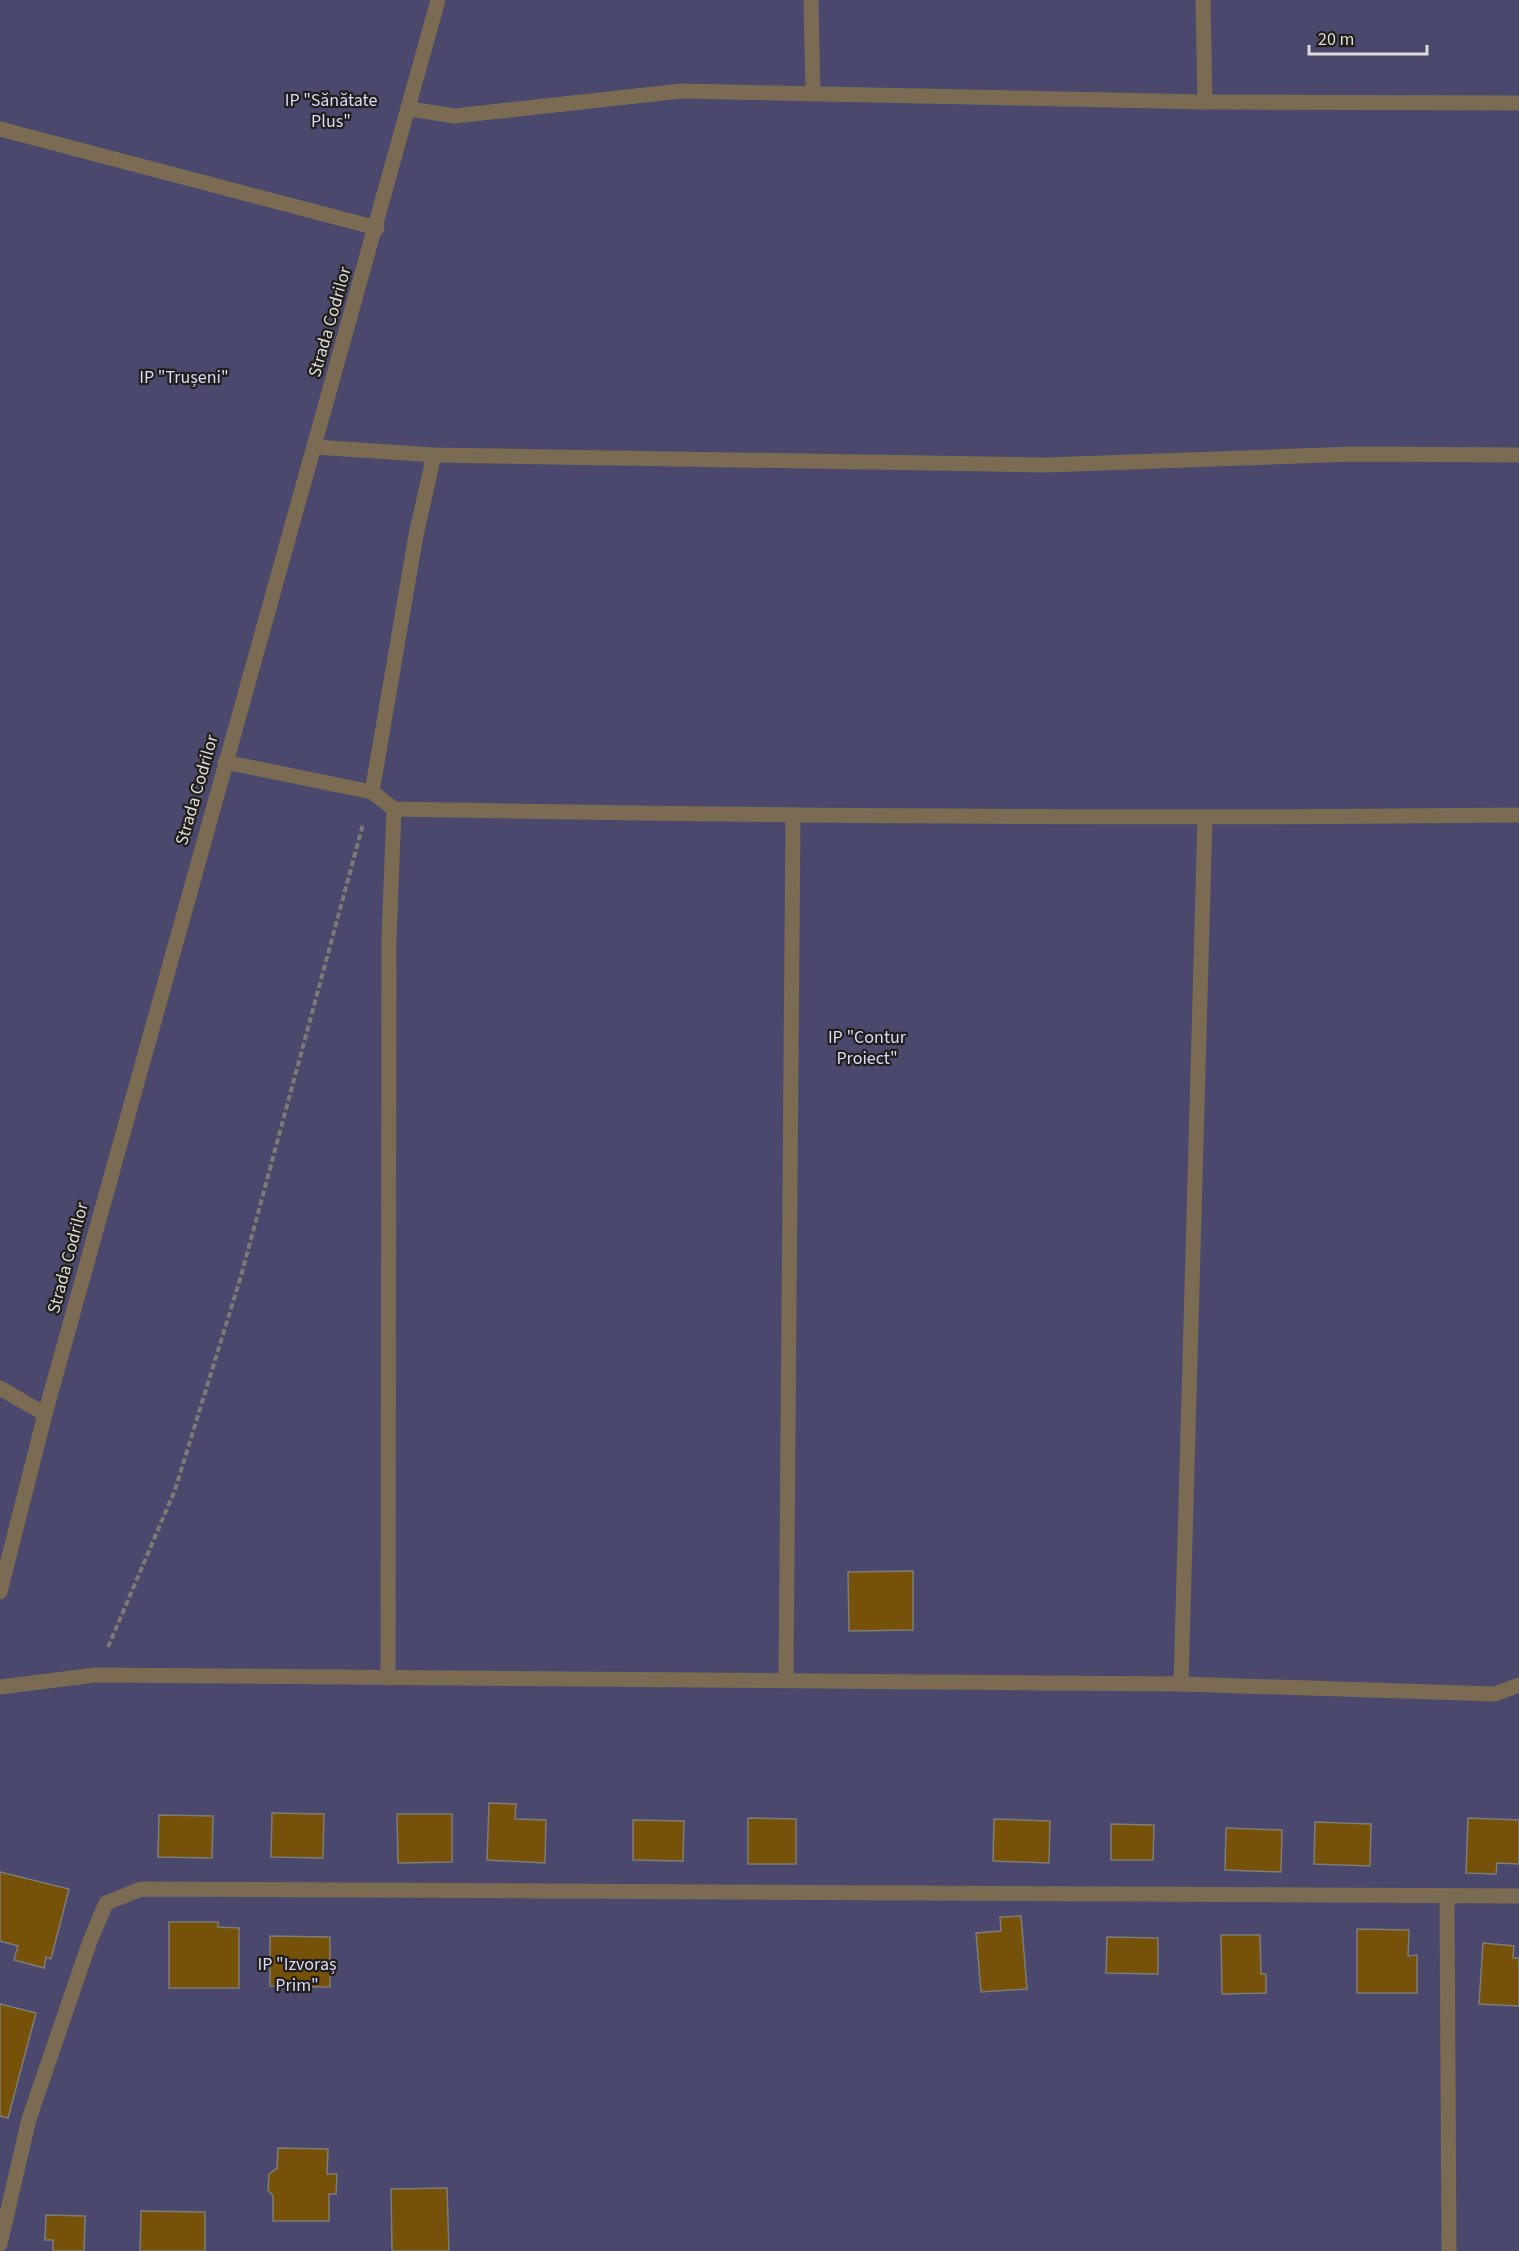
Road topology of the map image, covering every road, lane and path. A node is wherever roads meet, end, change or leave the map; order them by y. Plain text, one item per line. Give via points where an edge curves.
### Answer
1 (438, 0) edge
2 (811, 0) edge
3 (1203, 0) edge
4 (813, 92) junction
5 (1204, 102) junction
6 (1519, 103) edge
7 (410, 109) junction
8 (0, 129) edge
9 (377, 228) junction
10 (315, 447) junction
11 (434, 455) junction
12 (1519, 455) edge
13 (225, 762) junction
14 (372, 792) junction
15 (394, 809) junction
16 (1519, 815) edge
17 (793, 816) junction
18 (1205, 818) junction
19 (0, 1388) edge
20 (45, 1414) junction
21 (0, 1592) edge
22 (95, 1675) junction
23 (388, 1678) junction
24 (786, 1680) junction
25 (1181, 1684) junction
26 (1519, 1685) edge
27 (0, 1687) edge
28 (1447, 1896) junction
29 (1519, 1896) edge
30 (0, 2244) edge
31 (1449, 2251) edge

1 - 7 street, Strada Codrilor
2 - 4 street
3 - 5 street
4 - 5 street
4 - 7 street via 681,91 455,116
5 - 6 street
7 - 9 street, Strada Codrilor
8 - 9 street
9 - 10 street, Strada Codrilor
10 - 11 street
10 - 13 street, Strada Codrilor
11 - 12 street via 1046,465 1354,454
11 - 14 street via 416,535
13 - 14 street
13 - 20 street, Strada Codrilor
14 - 15 street
14 - 22 path via 241,1276 176,1490
15 - 17 street
15 - 23 street via 389,938
16 - 18 street
17 - 18 street
17 - 24 street
18 - 25 street
19 - 20 street
20 - 21 street, Strada Codrilor
22 - 23 street
22 - 27 street
23 - 24 street
24 - 25 street
25 - 26 street via 1495,1694
28 - 29 street
28 - 30 street via 141,1889 106,1903 90,1941 29,2119
28 - 31 street

